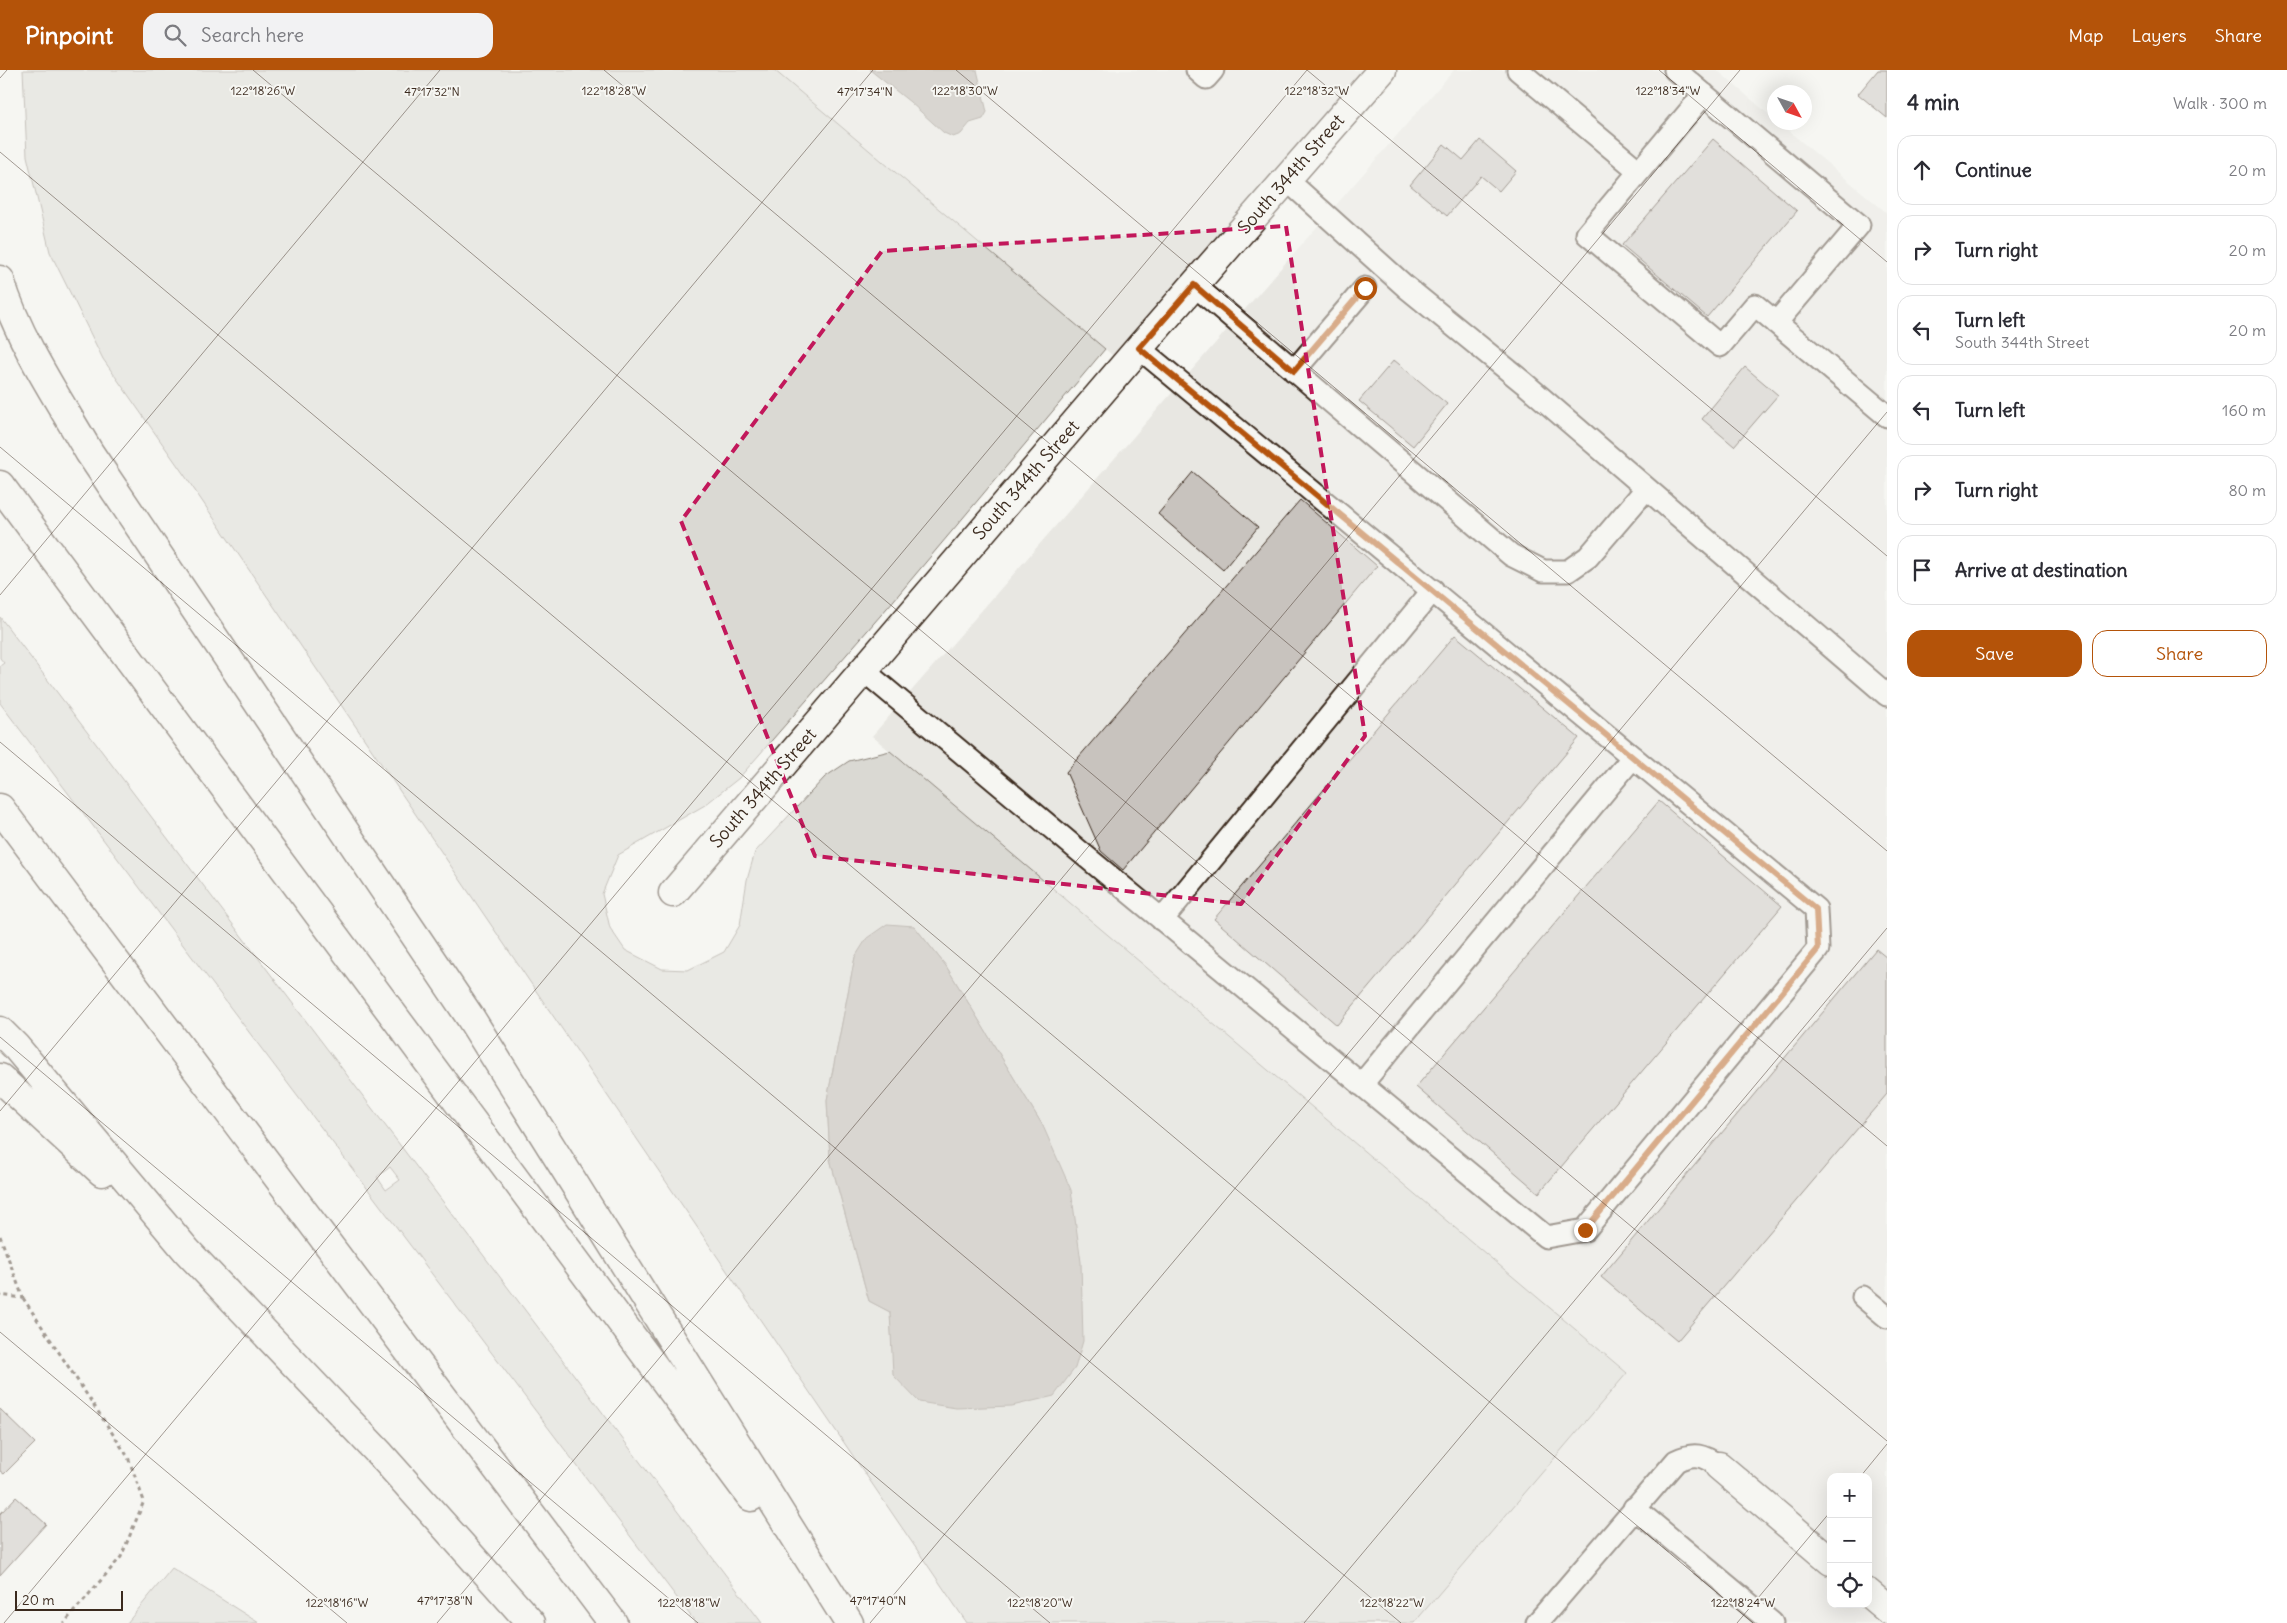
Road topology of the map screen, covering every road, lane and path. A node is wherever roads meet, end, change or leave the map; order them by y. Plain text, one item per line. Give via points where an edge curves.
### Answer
1 (1197, 70) edge
2 (1213, 70) edge
3 (1382, 70) edge
4 (1518, 70) edge
5 (1675, 70) edge
6 (1704, 94) junction
7 (1639, 171) junction
8 (1286, 179) junction
9 (0, 280) edge
10 (1194, 285) junction
11 (1365, 288) dead end
12 (1776, 322) junction
13 (1139, 348) junction
14 (1294, 371) junction
15 (1887, 416) edge
16 (0, 485) edge
17 (1646, 489) junction
18 (1433, 590) junction
19 (863, 670) junction
20 (1887, 695) edge
21 (1633, 757) junction
22 (0, 808) edge
23 (673, 893) dead end
24 (1162, 920) junction
25 (0, 1031) edge
26 (0, 1078) edge
27 (1361, 1085) junction
28 (0, 1236) edge
29 (187, 1251) junction
30 (0, 1295) edge
31 (1863, 1297) dead end
32 (23, 1298) junction
33 (1887, 1317) edge
34 (1719, 1466) joint
35 (1634, 1508) junction
36 (1827, 1558) edge
37 (1872, 1596) edge
38 (1887, 1609) edge
39 (64, 1623) edge
40 (531, 1623) edge
41 (613, 1623) edge
42 (844, 1623) edge
43 (849, 1623) edge
44 (1537, 1623) edge
45 (1772, 1623) edge

1 - 2 lane via 1206,78
3 - 8 main road, South 344th Street
4 - 7 lane
5 - 6 lane
6 - 7 lane
6 - 12 lane via 1859,225
7 - 12 lane via 1587,234 1720,346 1755,305
8 - 10 main road, South 344th Street
8 - 17 lane via 1406,287 1524,383
9 - 43 main road via 6,300 35,358 88,452 470,1017
10 - 13 main road, South 344th Street
10 - 14 lane
11 - 14 lane
12 - 15 lane
13 - 18 lane
13 - 19 main road, South 344th Street
14 - 17 lane via 1511,555 1543,571 1568,571 1588,557
16 - 42 main road
17 - 20 lane
18 - 21 lane
18 - 24 lane
19 - 23 main road, South 344th Street
19 - 24 lane
21 - 27 lane
21 - 27 lane via 1816,909 1818,949 1585,1230 1546,1237
22 - 41 main road
24 - 27 lane
25 - 29 main road
26 - 29 main road
28 - 32 path
29 - 40 main road via 381,1455
30 - 32 path
31 - 33 lane
32 - 39 path via 128,1457 144,1501 121,1557
34 - 35 lane via 1701,1455 1685,1456 1669,1467
34 - 36 main road
35 - 44 lane
35 - 45 lane
37 - 38 main road

